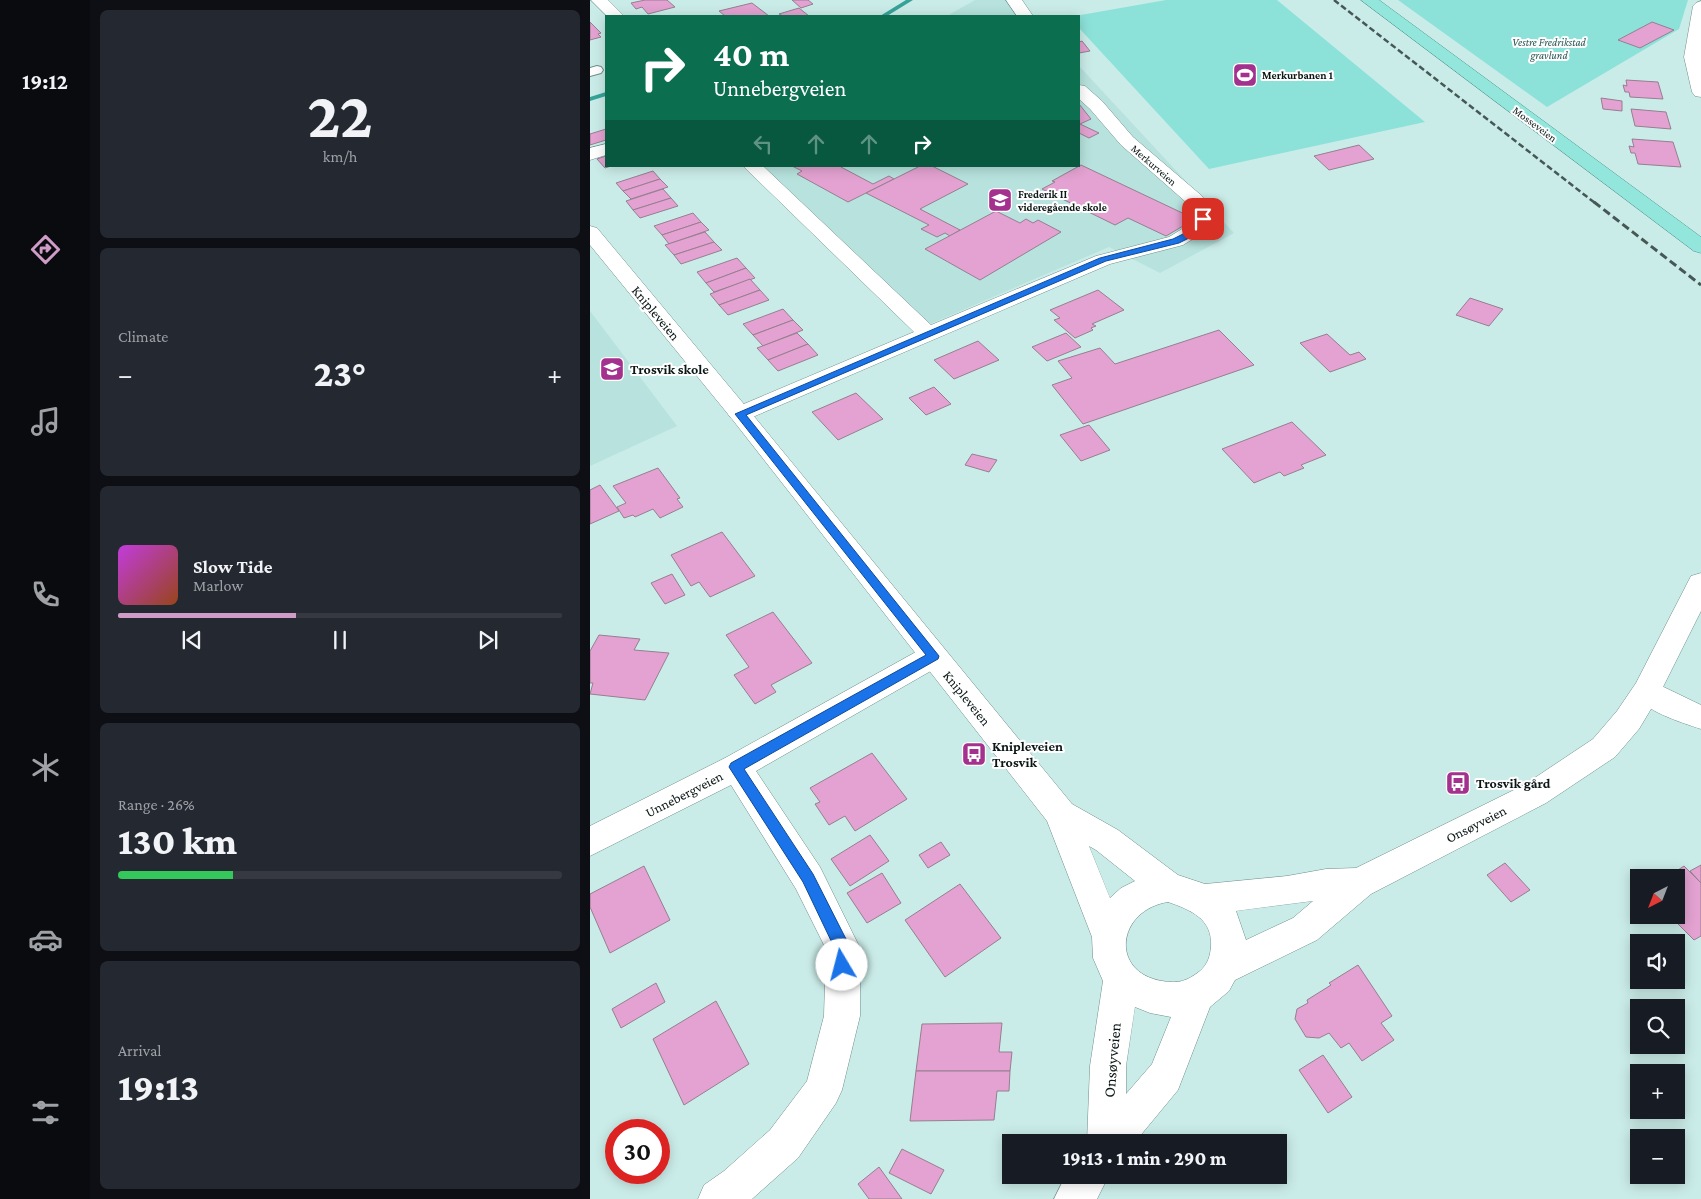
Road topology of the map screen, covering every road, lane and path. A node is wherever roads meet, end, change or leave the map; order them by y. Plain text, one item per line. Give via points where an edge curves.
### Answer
1 (599, 0) edge
2 (1014, 0) edge
3 (1369, 0) edge
4 (1701, 6) edge
5 (615, 15) edge
6 (1024, 15) edge
7 (1696, 57) edge
8 (1080, 91) edge
9 (1701, 92) edge
10 (605, 149) edge
11 (590, 154) edge
12 (753, 167) edge
13 (590, 232) edge
14 (1701, 247) edge
15 (927, 333) junction
16 (740, 414) junction
17 (1701, 583) edge
18 (933, 656) junction
19 (1647, 691) junction
20 (1701, 717) edge
21 (736, 767) junction
22 (1061, 814) junction
23 (590, 842) edge
24 (1359, 883) junction
25 (1168, 887) junction
26 (1205, 899) junction
27 (1109, 936) junction
28 (1225, 967) junction
29 (1121, 978) junction
30 (1197, 995) junction
31 (1106, 1134) edge
32 (1117, 1134) edge
33 (1083, 1184) edge
34 (718, 1199) edge
35 (1074, 1199) edge

1 - 5 street
2 - 6 street
3 - 14 highway, Mosseveien
4 - 7 street
7 - 9 street
8 - 15 street, Merkurveien via 1096,104 1127,141 1195,200 1203,214 1198,228 1176,241 1103,260
10 - 11 street
12 - 15 street
13 - 16 street, Knipleveien
15 - 16 street, Merkurveien
16 - 18 street, Knipleveien
17 - 19 street, Onsøyveien
18 - 21 street, Unnebergveien
18 - 22 street, Knipleveien
19 - 20 street
19 - 24 street, Onsøyveien via 1604,748 1535,794
21 - 23 street, Unnebergveien
21 - 34 street via 808,878 842,948 842,1016 823,1090 784,1144
22 - 25 street, Knipleveien via 1107,840
22 - 27 street, Knipleveien
24 - 26 street, Onsøyveien
24 - 28 street, Onsøyveien via 1304,929
25 - 26 street via 1188,890
25 - 27 street via 1149,890 1132,899 1117,914
26 - 28 street via 1219,912 1228,929 1230,948
27 - 29 street via 1111,961
28 - 30 street via 1214,983
29 - 30 street via 1137,991 1156,999 1177,1000
29 - 31 street, Onsøyveien via 1108,1066
30 - 32 street via 1165,1077
33 - 35 street

